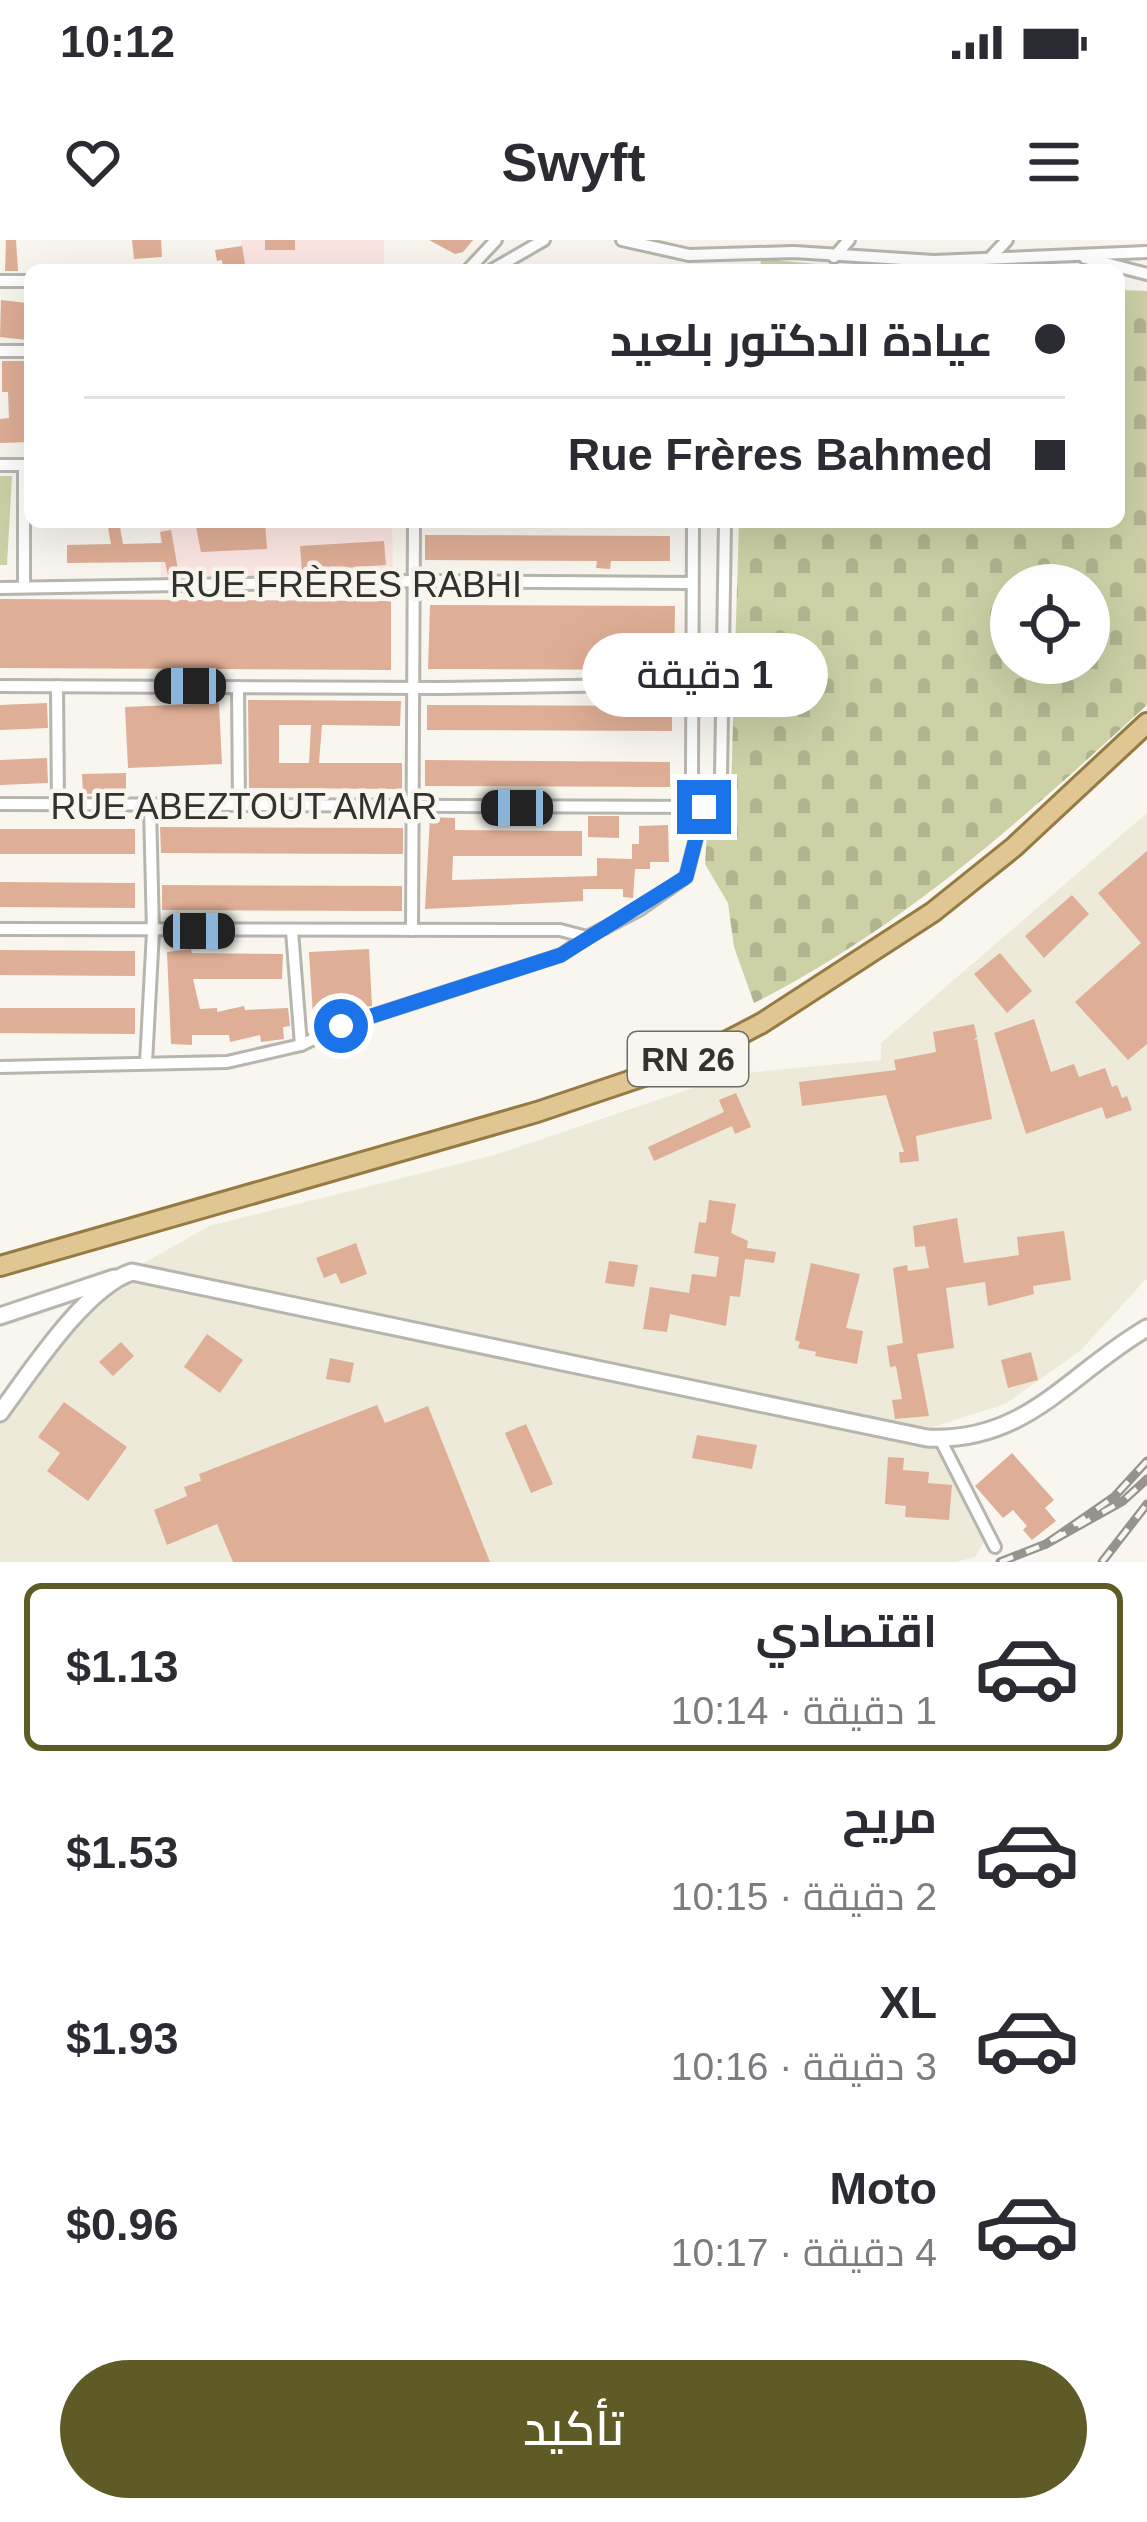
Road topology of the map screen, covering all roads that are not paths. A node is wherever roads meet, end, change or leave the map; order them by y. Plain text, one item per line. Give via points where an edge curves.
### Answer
1 (496, 240) edge
2 (544, 240) edge
3 (622, 240) edge
4 (849, 240) edge
5 (1007, 240) edge
6 (794, 246) edge
7 (1147, 252) edge
8 (1070, 254) junction
9 (689, 255) junction
10 (834, 256) junction
11 (992, 256) junction
12 (474, 264) edge
13 (502, 264) edge
14 (690, 264) edge
15 (1108, 264) edge
16 (0, 465) edge
17 (415, 528) edge
18 (693, 528) edge
19 (725, 528) edge
20 (415, 581) junction
21 (691, 583) junction
22 (24, 587) junction
23 (0, 588) edge
24 (692, 684) junction
25 (0, 686) edge
26 (57, 686) junction
27 (238, 687) junction
28 (414, 687) junction
29 (1147, 723) edge
30 (722, 726) junction
31 (692, 734) junction
32 (0, 804) edge
33 (58, 805) junction
34 (150, 806) junction
35 (239, 807) junction
36 (413, 807) junction
37 (704, 807) junction
38 (0, 929) edge
39 (412, 930) junction
40 (292, 931) junction
41 (153, 932) junction
42 (586, 937) junction
43 (301, 1045) junction
44 (146, 1063) junction
45 (0, 1067) edge
46 (140, 1224) junction
47 (0, 1251) edge
48 (0, 1266) edge
49 (122, 1276) junction
50 (0, 1316) edge
51 (1147, 1328) edge
52 (0, 1413) edge
53 (940, 1438) junction
54 (995, 1547) dead end

1 - 12 street
2 - 13 street
3 - 9 street
4 - 10 street
5 - 11 street
6 - 9 street
6 - 10 street
7 - 8 street
8 - 11 street
8 - 15 street
9 - 14 street
10 - 11 street
16 - 22 street via 24,464
17 - 20 street
18 - 21 street
19 - 30 street
20 - 21 street, RUE FRÈRES RABHI
20 - 22 street, RUE FRÈRES RABHI
20 - 28 street
21 - 24 street
22 - 23 street, RUE FRÈRES RABHI
24 - 28 street
24 - 31 street
25 - 26 street
26 - 27 street
26 - 33 street
27 - 28 street
27 - 35 street
28 - 36 street
29 - 46 main road, RN 26 via 933,912 718,1046 538,1112
30 - 31 street
30 - 37 street via 721,776
31 - 37 street via 692,774
32 - 33 street, RUE ABEZTOUT AMAR
33 - 34 street, RUE ABEZTOUT AMAR
34 - 35 street, RUE ABEZTOUT AMAR
34 - 41 street
35 - 36 street, RUE ABEZTOUT AMAR
36 - 37 street, RUE ABEZTOUT AMAR
36 - 39 street
37 - 42 street via 686,877
38 - 41 street
39 - 40 street
39 - 42 street
40 - 41 street
40 - 43 street
41 - 44 street
42 - 43 street via 561,955
43 - 44 street via 227,1062
44 - 45 street
46 - 47 main road, RN 26
46 - 48 main road, RN 26
49 - 50 main road
49 - 52 main road via 75,1318
49 - 53 main road
51 - 53 main road via 1023,1418 964,1439
53 - 54 street

